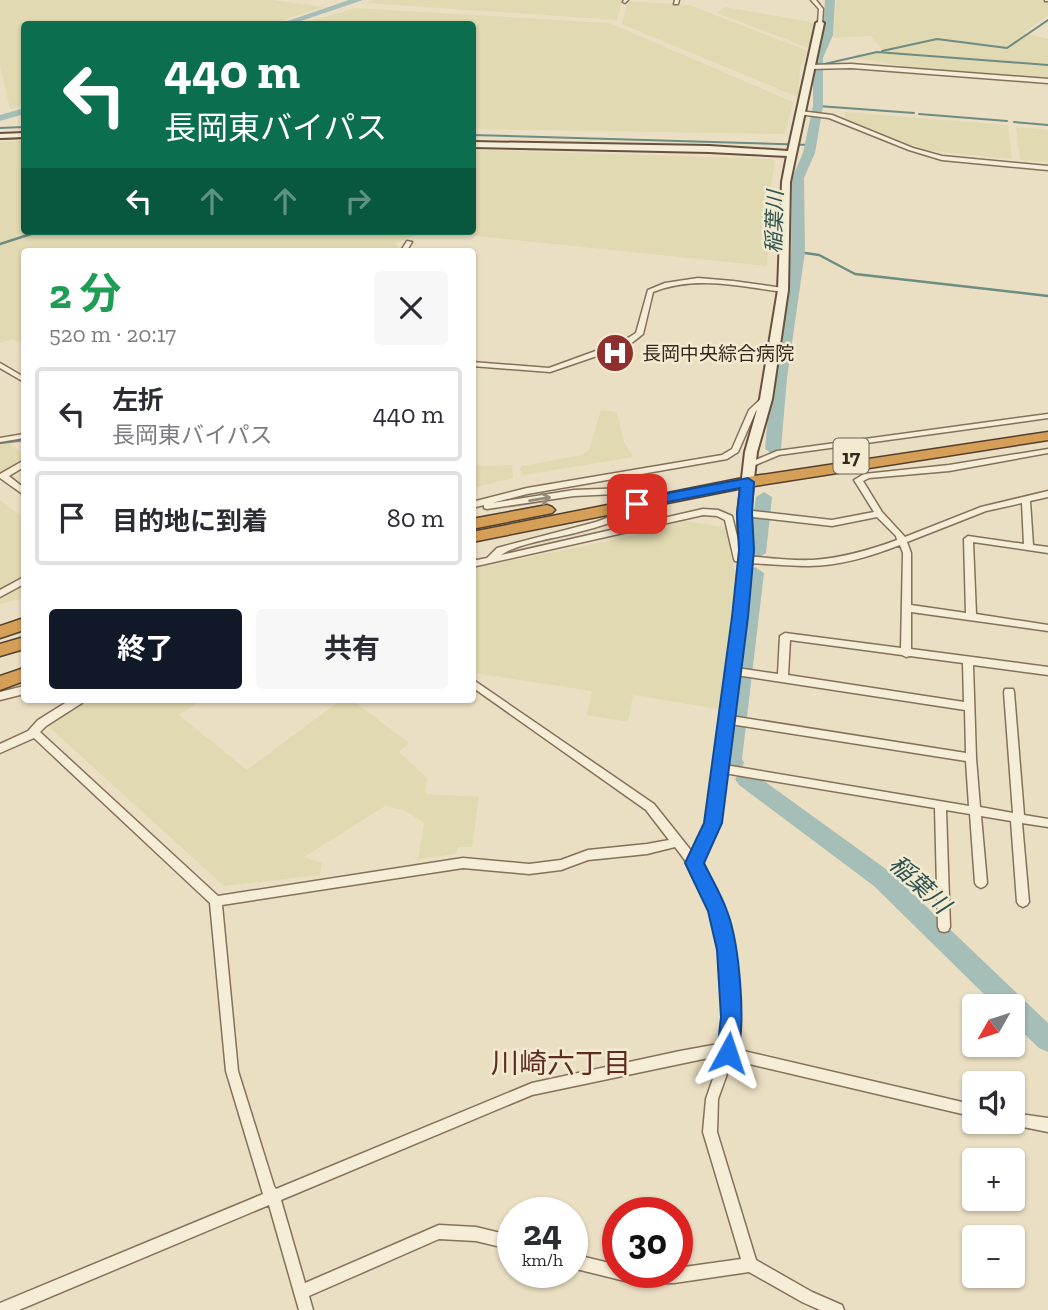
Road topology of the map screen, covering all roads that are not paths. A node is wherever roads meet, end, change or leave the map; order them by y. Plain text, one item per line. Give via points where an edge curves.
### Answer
1 (749, 0) edge
2 (757, 0) edge
3 (813, 0) edge
4 (820, 23) joint
5 (811, 67) junction
6 (1048, 81) edge
7 (802, 114) junction
8 (21, 135) edge
9 (0, 136) edge
10 (476, 144) edge
11 (792, 154) junction
12 (1048, 168) edge
13 (409, 242) dead end
14 (405, 248) edge
15 (783, 290) junction
16 (476, 364) edge
17 (0, 365) edge
18 (21, 378) edge
19 (766, 399) junction
20 (1048, 416) edge
21 (1048, 428) edge
22 (21, 436) edge
23 (1048, 436) edge
24 (0, 440) edge
25 (1048, 451) edge
26 (21, 466) edge
27 (749, 473) junction
28 (21, 490) edge
29 (1048, 494) edge
30 (657, 495) junction
31 (1026, 498) junction
32 (476, 505) edge
33 (476, 505) edge
34 (749, 514) junction
35 (879, 514) junction
36 (476, 525) edge
37 (476, 537) edge
38 (903, 540) junction
39 (1029, 548) junction
40 (1048, 550) edge
41 (490, 560) junction
42 (746, 560) junction
43 (476, 563) edge
44 (21, 582) edge
45 (0, 594) edge
46 (907, 608) junction
47 (971, 617) junction
48 (21, 625) edge
49 (1048, 628) edge
50 (0, 632) edge
51 (21, 644) edge
52 (0, 650) edge
53 (21, 654) edge
54 (906, 654) junction
55 (0, 660) edge
56 (968, 660) junction
57 (733, 671) junction
58 (1048, 671) edge
59 (21, 675) edge
60 (783, 678) junction
61 (0, 683) edge
62 (476, 685) edge
63 (21, 691) edge
64 (1009, 692) dead end
65 (0, 696) edge
66 (73, 703) edge
67 (970, 707) junction
68 (725, 719) junction
69 (32, 734) junction
70 (1, 749) edge
71 (971, 758) junction
72 (718, 768) junction
73 (940, 805) junction
74 (975, 810) junction
75 (1018, 818) junction
76 (1048, 823) edge
77 (679, 842) junction
78 (694, 863) junction
79 (981, 883) dead end
80 (216, 901) junction
81 (1023, 902) dead end
82 (944, 927) dead end
83 (728, 1053) junction
84 (962, 1108) edge
85 (1025, 1121) edge
86 (1048, 1125) edge
87 (273, 1196) junction
88 (497, 1238) edge
89 (588, 1265) edge
90 (751, 1265) junction
91 (301, 1292) junction
92 (1, 1310) edge
93 (306, 1310) edge
94 (837, 1310) edge

1 - 2 street
3 - 4 street via 821,9
4 - 5 street
5 - 6 street via 846,65
5 - 7 street
7 - 11 street
7 - 12 street via 834,117 942,158
8 - 9 street
10 - 11 street
11 - 15 street via 786,182
13 - 14 street
15 - 16 street via 690,280 667,283 650,291 639,334 626,343 550,370
15 - 19 street
17 - 18 street
19 - 27 street via 754,435
19 - 32 street via 754,411 735,450 724,457 527,491
20 - 27 street via 777,453
21 - 27 highway, 17
22 - 24 street
23 - 27 highway, 17
25 - 35 street via 867,476 859,480
26 - 28 street via 3,476
27 - 30 highway, 17
27 - 34 street
29 - 31 street
33 -> 30 street via 574,493
30 - 36 highway, 17
30 - 37 highway, 17
30 - 41 street via 613,521 500,550
31 - 38 street
31 - 39 street
34 - 35 street via 832,523
34 - 42 street
35 - 38 street
38 - 42 street via 864,555 830,561
38 - 46 street
39 - 40 street
39 - 47 street via 968,539
41 - 42 street via 703,512 729,518 734,551 738,559
41 - 43 street
42 - 57 street
44 - 45 street
46 - 47 street
46 - 54 street
47 - 49 street
48 - 50 highway
51 - 52 highway
53 - 55 highway
54 - 56 street
54 - 60 street via 785,636
56 - 58 street
56 - 67 street
57 - 60 street
57 - 68 street
59 - 61 highway
60 - 67 street
62 - 77 street via 638,796
63 - 65 street
64 - 75 street
66 - 69 street
67 - 71 street
68 - 71 street
68 - 72 street
69 - 70 street
69 - 80 street
71 - 74 street
72 - 73 street
72 - 78 street via 713,823
73 - 74 street
73 - 82 street
74 - 75 street
74 - 79 street
75 - 76 street
75 - 81 street
77 - 78 street
77 - 80 street via 588,855 561,865 529,869 463,863
78 - 83 street via 718,911 727,950
80 - 87 street via 232,1071
83 - 84 street
83 - 87 street via 680,1057 532,1089
83 - 90 street via 712,1099 710,1132
85 - 86 street
87 - 91 street
87 - 92 street
88 - 91 street via 459,1230 439,1232
89 - 90 street via 637,1278
90 - 94 street
91 - 93 street

